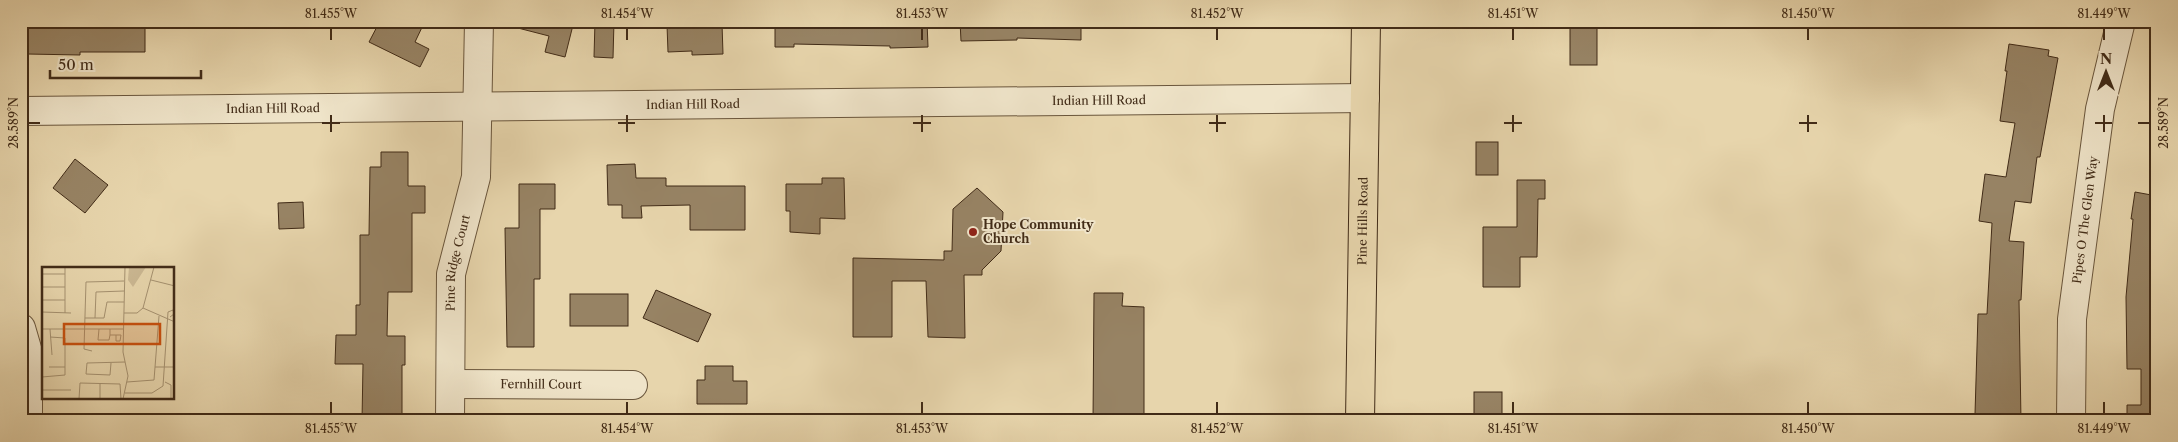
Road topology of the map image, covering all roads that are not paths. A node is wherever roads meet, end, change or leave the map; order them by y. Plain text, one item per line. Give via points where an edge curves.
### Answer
1 (479, 21) edge
2 (1366, 21) edge
3 (2121, 21) edge
4 (1365, 98) junction
5 (478, 106) junction
6 (21, 111) edge
7 (21, 328) edge
8 (451, 384) junction
9 (632, 385) dead end
10 (28, 421) edge
11 (450, 421) edge
12 (1360, 421) edge
13 (2071, 421) edge

1 - 5 street, Pine Ridge Court
2 - 4 main road, Pine Hills Road
3 - 13 street, Pipes O The Glen Way via 2100,109 2072,319
4 - 5 street, Indian Hill Road
4 - 12 main road, Pine Hills Road
5 - 6 street, Indian Hill Road
5 - 8 street, Pine Ridge Court via 476,178 452,274
7 - 10 street via 28,352
8 - 9 street, Fernhill Court
8 - 11 street, Pine Ridge Court

